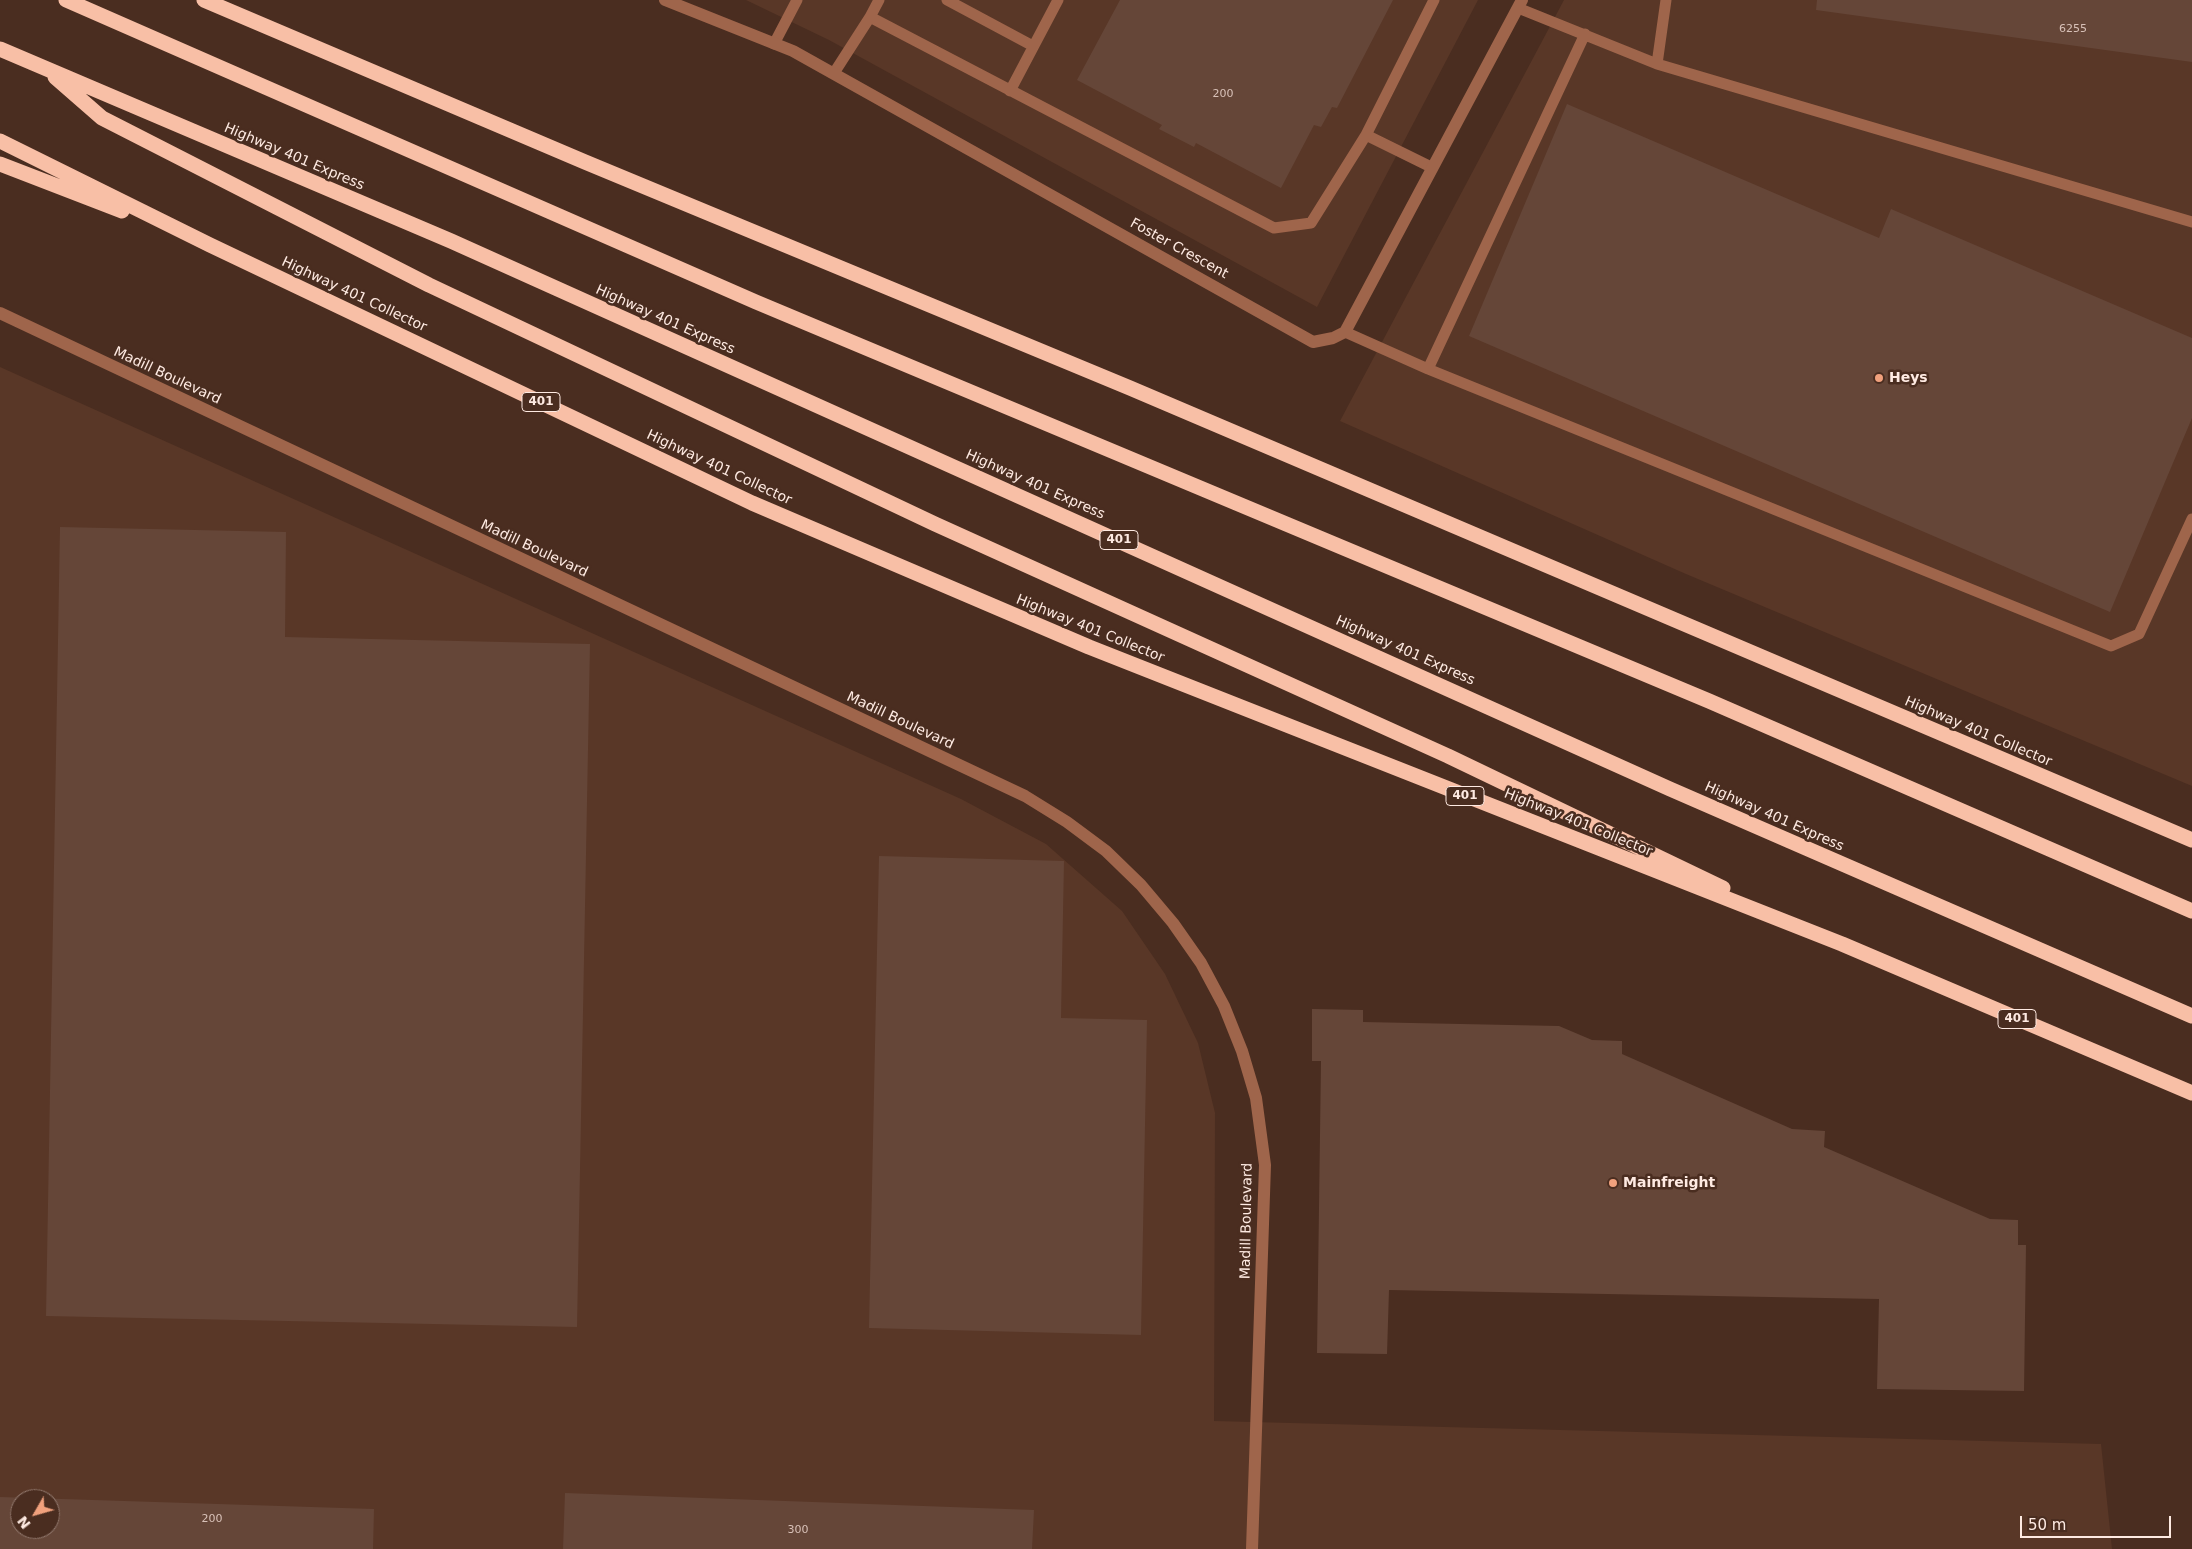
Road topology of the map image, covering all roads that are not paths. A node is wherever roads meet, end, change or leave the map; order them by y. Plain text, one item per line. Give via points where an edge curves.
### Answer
1 (66, 0) edge
2 (204, 0) edge
3 (666, 0) edge
4 (797, 0) edge
5 (879, 0) edge
6 (946, 0) edge
7 (1058, 0) edge
8 (1434, 0) edge
9 (1666, 0) edge
10 (1520, 4) edge
11 (870, 17) junction
12 (1585, 34) junction
13 (774, 44) junction
14 (1033, 46) junction
15 (0, 49) edge
16 (1657, 64) junction
17 (44, 68) junction
18 (834, 73) junction
19 (1010, 91) junction
20 (1366, 135) junction
21 (0, 141) edge
22 (0, 164) edge
23 (1431, 168) junction
24 (2192, 222) edge
25 (210, 245) junction
26 (0, 313) edge
27 (1345, 332) junction
28 (1428, 369) junction
29 (2192, 519) edge
30 (2192, 840) edge
31 (2192, 911) edge
32 (1842, 944) junction
33 (2192, 1016) edge
34 (2192, 1093) edge
35 (1252, 1549) edge

1 - 31 highway via 756,302 1709,701
2 - 30 highway, Highway 401 Collector via 1130,388
3 - 13 street, Foster Crescent
4 - 13 lane
5 - 11 lane
6 - 14 lane
7 - 14 lane
8 - 20 lane
9 - 16 lane
10 - 12 lane
10 - 23 street
11 - 18 lane
11 - 19 lane
12 - 16 lane
12 - 28 lane
13 - 18 street, Foster Crescent
14 - 19 lane
15 - 17 highway, Highway 401 Express / 401
16 - 24 lane
17 - 32 highway via 102,118 429,285 935,524 1448,756
17 - 33 highway, Highway 401 Express / 401 via 451,241 1670,789
18 - 27 street, Foster Crescent via 1313,342
19 - 20 lane via 1274,228 1311,223
20 - 23 lane
21 - 25 highway, Highway 401 Collector / 401
22 - 25 highway
23 - 27 street
25 - 32 highway, Highway 401 Collector / 401 via 780,515 1098,651
26 - 35 street, Madill Boulevard via 1025,796 1106,851 1141,885 1201,963 1242,1051 1256,1098 1265,1165
27 - 28 lane
28 - 29 lane via 2111,646 2139,634
32 - 34 highway, Highway 401 Collector / 401

